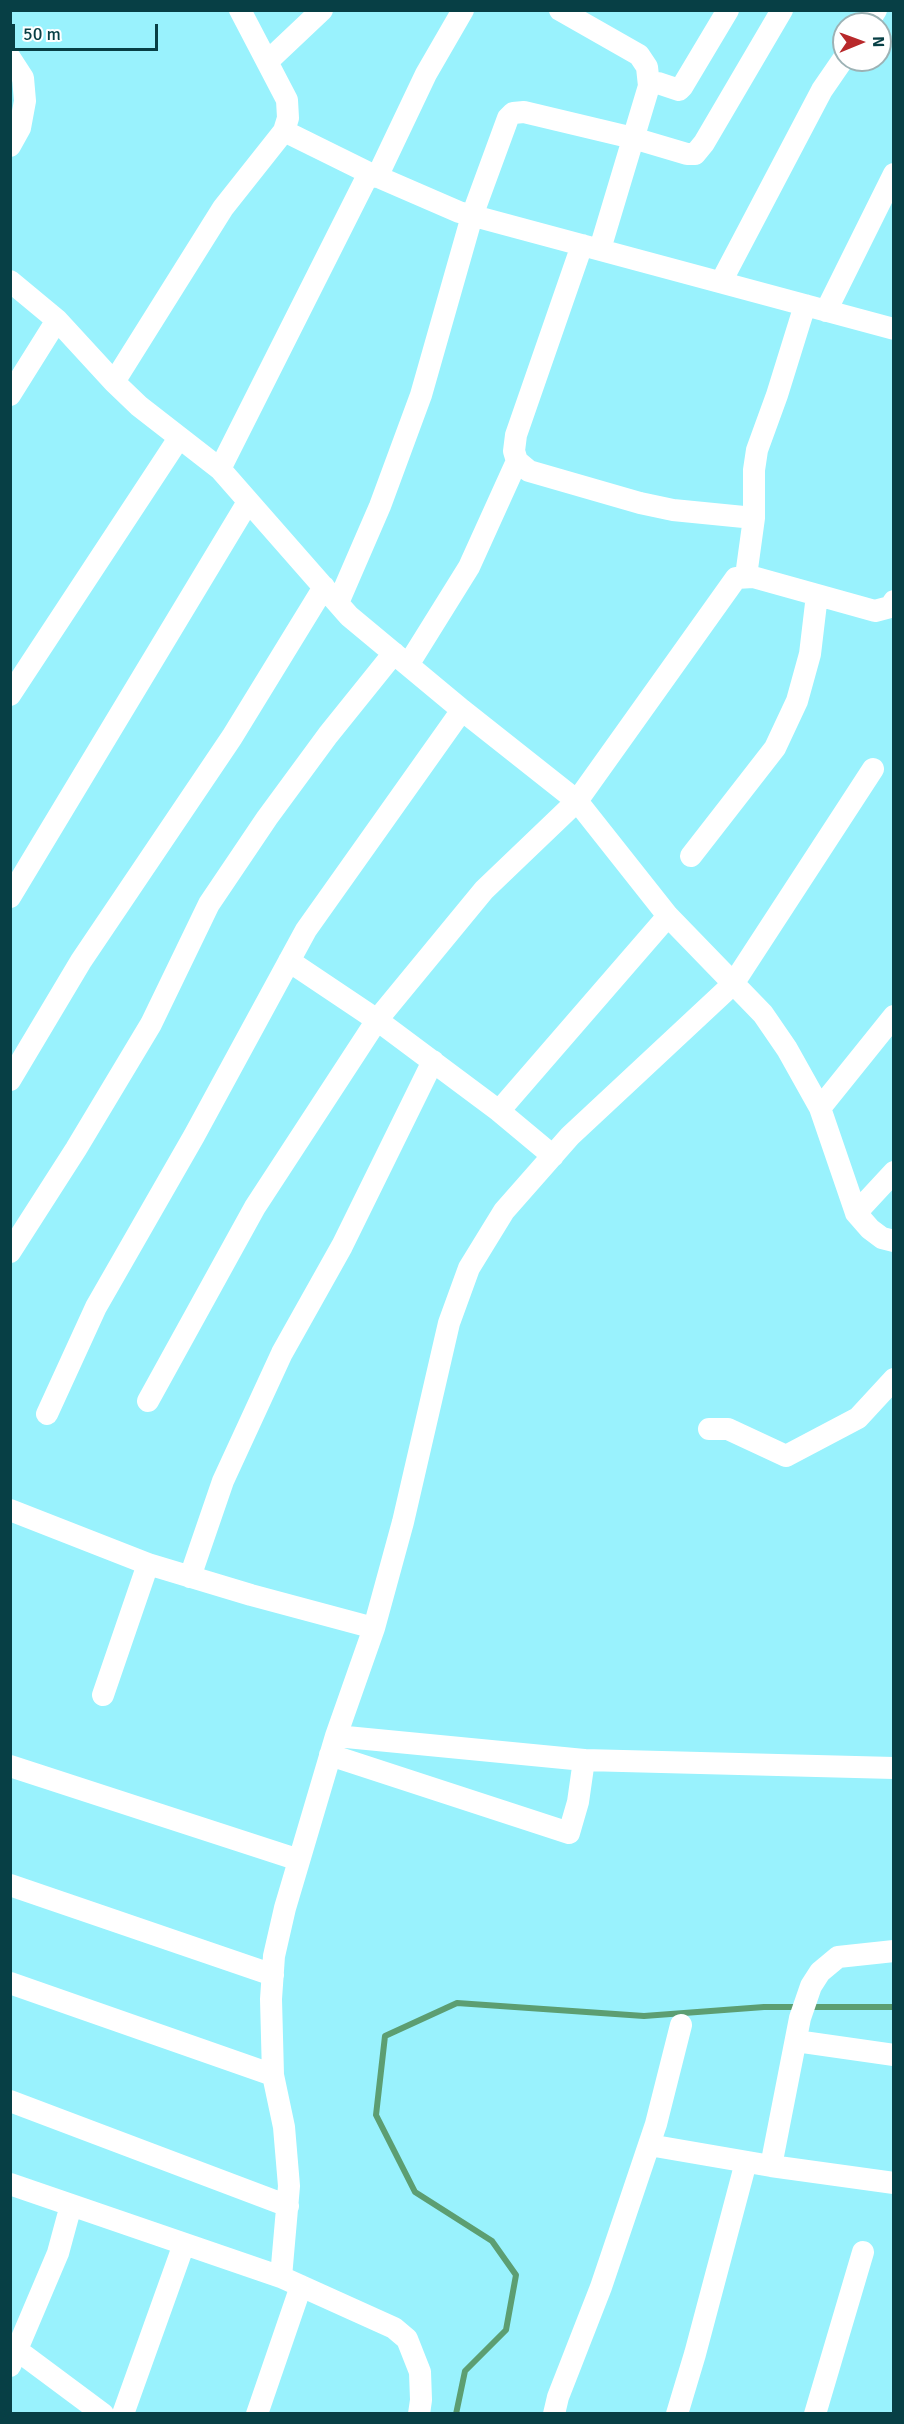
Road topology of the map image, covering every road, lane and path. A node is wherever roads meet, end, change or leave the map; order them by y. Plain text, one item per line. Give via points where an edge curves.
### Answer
1 (240, 10) edge
2 (322, 10) edge
3 (463, 10) edge
4 (560, 10) edge
5 (728, 10) edge
6 (782, 10) edge
7 (10, 58) edge
8 (268, 61) junction
9 (834, 72) edge
10 (649, 86) junction
11 (284, 131) junction
12 (633, 138) junction
13 (10, 146) edge
14 (894, 174) edge
15 (373, 175) junction
16 (472, 216) junction
17 (591, 247) junction
18 (10, 281) edge
19 (722, 282) junction
20 (815, 308) junction
21 (57, 320) junction
22 (894, 329) edge
23 (114, 382) junction
24 (10, 395) edge
25 (179, 438) junction
26 (517, 461) junction
27 (220, 468) junction
28 (248, 502) junction
29 (754, 518) junction
30 (746, 576) junction
31 (331, 595) junction
32 (817, 595) junction
33 (892, 605) edge
34 (401, 659) junction
35 (10, 695) edge
36 (462, 710) junction
37 (873, 769) dead end
38 (576, 801) junction
39 (691, 856) dead end
40 (10, 897) edge
41 (668, 916) junction
42 (289, 961) junction
43 (733, 984) junction
44 (894, 1016) edge
45 (377, 1020) junction
46 (433, 1061) junction
47 (10, 1080) edge
48 (820, 1108) junction
49 (499, 1111) junction
50 (553, 1156) junction
51 (894, 1172) edge
52 (856, 1213) junction
53 (894, 1240) edge
54 (10, 1252) edge
55 (894, 1379) edge
56 (148, 1401) dead end
57 (47, 1414) dead end
58 (709, 1429) dead end
59 (10, 1510) edge
60 (148, 1564) junction
61 (190, 1577) junction
62 (374, 1628) junction
63 (103, 1695) dead end
64 (333, 1745) junction
65 (584, 1760) junction
66 (10, 1766) edge
67 (894, 1768) edge
68 (299, 1860) junction
69 (10, 1885) edge
70 (894, 1951) edge
71 (273, 1975) junction
72 (10, 1983) edge
73 (681, 2025) dead end
74 (795, 2042) junction
75 (894, 2055) edge
76 (273, 2075) junction
77 (10, 2101) edge
78 (649, 2145) junction
79 (746, 2162) junction
80 (771, 2166) junction
81 (894, 2183) edge
82 (10, 2184) edge
83 (71, 2205) junction
84 (288, 2206) junction
85 (184, 2244) junction
86 (863, 2252) dead end
87 (281, 2277) junction
88 (301, 2286) junction
89 (13, 2354) edge
90 (103, 2414) edge
91 (123, 2414) edge
92 (256, 2414) edge
93 (419, 2414) edge
94 (554, 2414) edge
95 (677, 2414) edge
96 (815, 2414) edge

1 - 8 street
2 - 8 street
3 - 15 street
4 - 10 street via 639,55
5 - 10 street via 679,90 658,83
6 - 12 street via 700,150 687,154
7 - 13 street via 23,78 25,101 20,128
8 - 11 street via 287,100
9 - 19 street
10 - 12 street
11 - 15 street
11 - 23 street via 223,208
12 - 16 street via 524,112 513,113
12 - 17 street
14 - 20 street
15 - 16 street
15 - 27 street
16 - 17 street
16 - 31 street via 421,395 380,506
17 - 19 street
17 - 26 street via 516,435
18 - 21 street
19 - 20 street
20 - 22 street
20 - 29 street via 757,450
21 - 23 street
21 - 24 street
23 - 25 street
25 - 27 street
25 - 35 street
26 - 29 street via 529,471 631,500 673,510
26 - 34 street via 469,567
27 - 28 street
28 - 31 street
28 - 40 street
29 - 30 street
30 - 32 street
30 - 38 street via 730,584
31 - 34 street via 349,616
31 - 47 street via 81,961
32 - 33 street via 875,611
32 - 39 street via 810,654 797,701 775,748
34 - 36 street
34 - 54 street via 328,735 210,904 151,1024
36 - 38 street
36 - 42 street via 306,930
37 - 43 street
38 - 41 street
38 - 45 street via 484,890
41 - 43 street
41 - 49 street
42 - 45 street
42 - 57 street via 96,1307
43 - 48 street via 763,1014
43 - 50 street
44 - 48 street
45 - 46 street
45 - 56 street via 255,1207
46 - 49 street
46 - 61 street via 342,1246 282,1353 224,1481
48 - 52 street
49 - 50 street
50 - 62 street via 504,1211 465,1279 449,1323
51 - 52 street
52 - 53 street via 882,1238
55 - 58 street via 858,1418 786,1456 728,1428
59 - 60 street
60 - 61 street
60 - 63 street
61 - 62 street
62 - 64 street
64 - 65 street
64 - 65 street via 569,1833
64 - 68 street
65 - 67 street
66 - 68 street
68 - 71 street via 274,1956
69 - 71 street
70 - 74 street via 838,1957 820,1972 811,1986
71 - 76 street
72 - 76 street
73 - 78 street
74 - 75 street
74 - 80 street
76 - 84 street via 284,2127 290,2186
77 - 84 street
78 - 79 street
78 - 94 street
79 - 80 street
79 - 95 street
80 - 81 street
82 - 83 street
83 - 85 street
83 - 89 street via 58,2253
84 - 87 street
85 - 87 street
85 - 91 street
86 - 96 street
87 - 88 street
88 - 92 street
88 - 93 street via 393,2328 407,2339 420,2373
89 - 90 street

